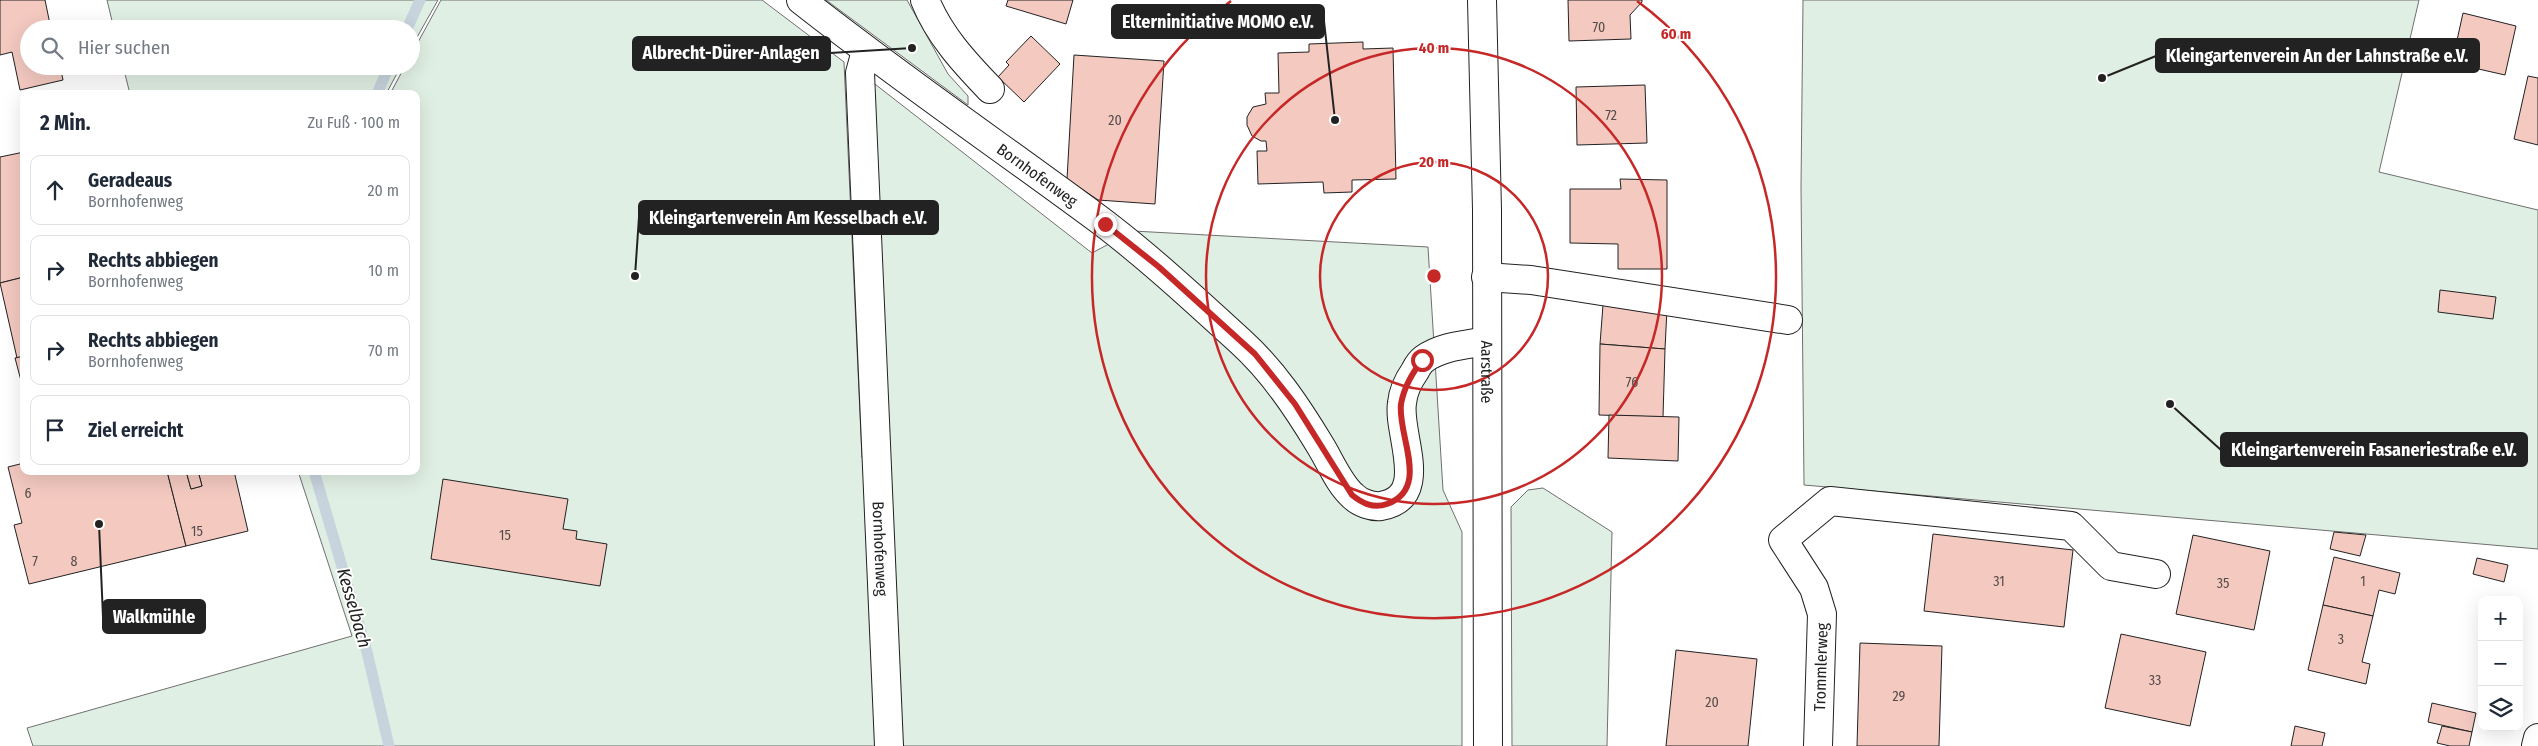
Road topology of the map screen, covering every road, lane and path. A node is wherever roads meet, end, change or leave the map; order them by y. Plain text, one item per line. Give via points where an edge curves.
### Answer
1 (801, 0) edge
2 (925, 0) edge
3 (1482, 0) edge
4 (866, 51) junction
5 (990, 89) dead end
6 (1486, 277) junction
7 (1788, 320) dead end
8 (1487, 341) junction
9 (2156, 574) dead end
10 (2538, 738) edge
11 (889, 746) edge
12 (1488, 746) edge
13 (1818, 746) edge
14 (2536, 746) edge

1 - 4 street, Bornhofenweg
2 - 5 street via 947,42
3 - 6 street, Aarstraße
4 - 8 street, Bornhofenweg via 1105,224 1159,267 1255,354 1295,404 1352,495 1365,504 1381,506 1392,502 1408,485 1410,468 1401,406 1407,382 1422,360 1447,348
4 - 11 street, Bornhofenweg via 860,73
6 - 7 street via 1531,280
6 - 8 street, Aarstraße
8 - 12 street, Aarstraße
9 - 13 street, Trommlerweg via 2111,566 2071,526 1830,501 1782,540 1814,588 1822,614
10 - 14 street

